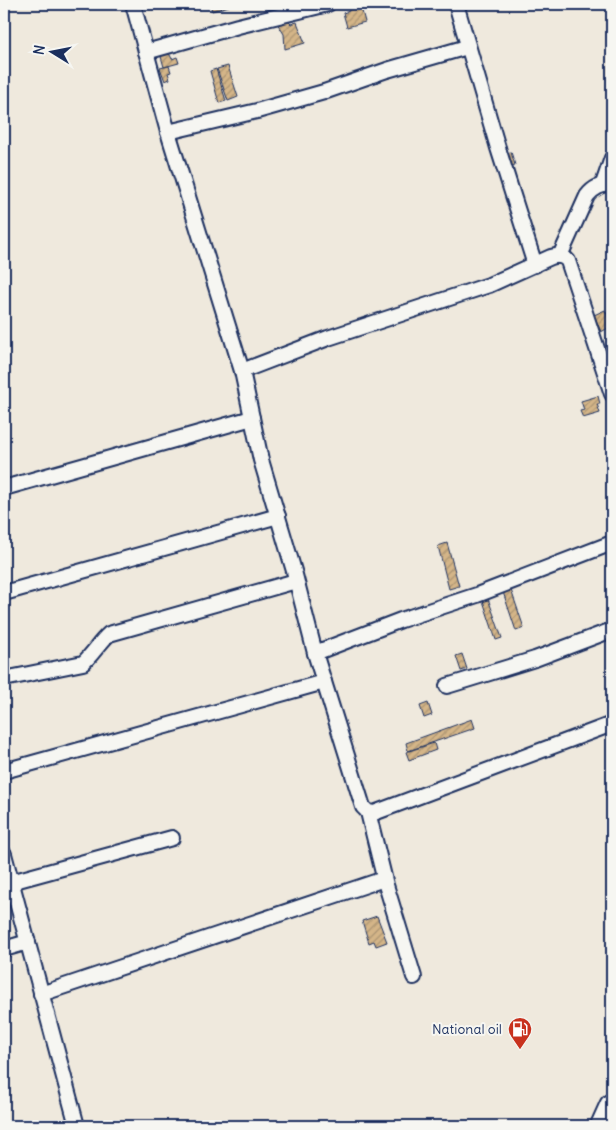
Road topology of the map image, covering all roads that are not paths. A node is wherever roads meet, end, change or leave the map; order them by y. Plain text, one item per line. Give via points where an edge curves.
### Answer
1 (133, 4) edge
2 (328, 4) edge
3 (456, 4) edge
4 (467, 47) junction
5 (146, 52) junction
6 (168, 132) junction
7 (612, 158) edge
8 (607, 184) edge
9 (560, 256) junction
10 (535, 265) junction
11 (242, 371) junction
12 (612, 394) edge
13 (252, 418) junction
14 (4, 488) edge
15 (278, 516) junction
16 (612, 543) edge
17 (296, 581) junction
18 (4, 593) edge
19 (612, 630) edge
20 (315, 653) junction
21 (4, 679) edge
22 (324, 682) junction
23 (447, 686) dead end
24 (612, 724) edge
25 (4, 771) edge
26 (368, 812) junction
27 (172, 838) dead end
28 (4, 854) edge
29 (384, 879) junction
30 (11, 882) junction
31 (28, 942) junction
32 (4, 949) edge
33 (414, 977) dead end
34 (42, 994) junction
35 (612, 1106) edge
36 (77, 1126) edge
37 (603, 1126) edge

1 - 5 street
2 - 5 street
3 - 4 street
4 - 6 street via 257,111
4 - 10 street
5 - 6 street
6 - 11 street
7 - 8 street
8 - 9 street via 592,189 587,196
9 - 10 street
9 - 12 street via 568,262
10 - 11 street via 489,285 328,338
11 - 13 street
13 - 14 street
13 - 15 street
15 - 17 street
15 - 18 street
16 - 20 street
17 - 20 street
17 - 21 street via 110,634 83,663
19 - 23 street via 535,659
20 - 22 street
22 - 25 street
22 - 26 street via 363,807
24 - 26 street via 374,813
26 - 29 street
27 - 30 street
28 - 30 street
29 - 33 street
29 - 34 street
30 - 31 street
31 - 32 street
31 - 34 street
34 - 36 street
35 - 37 highway

